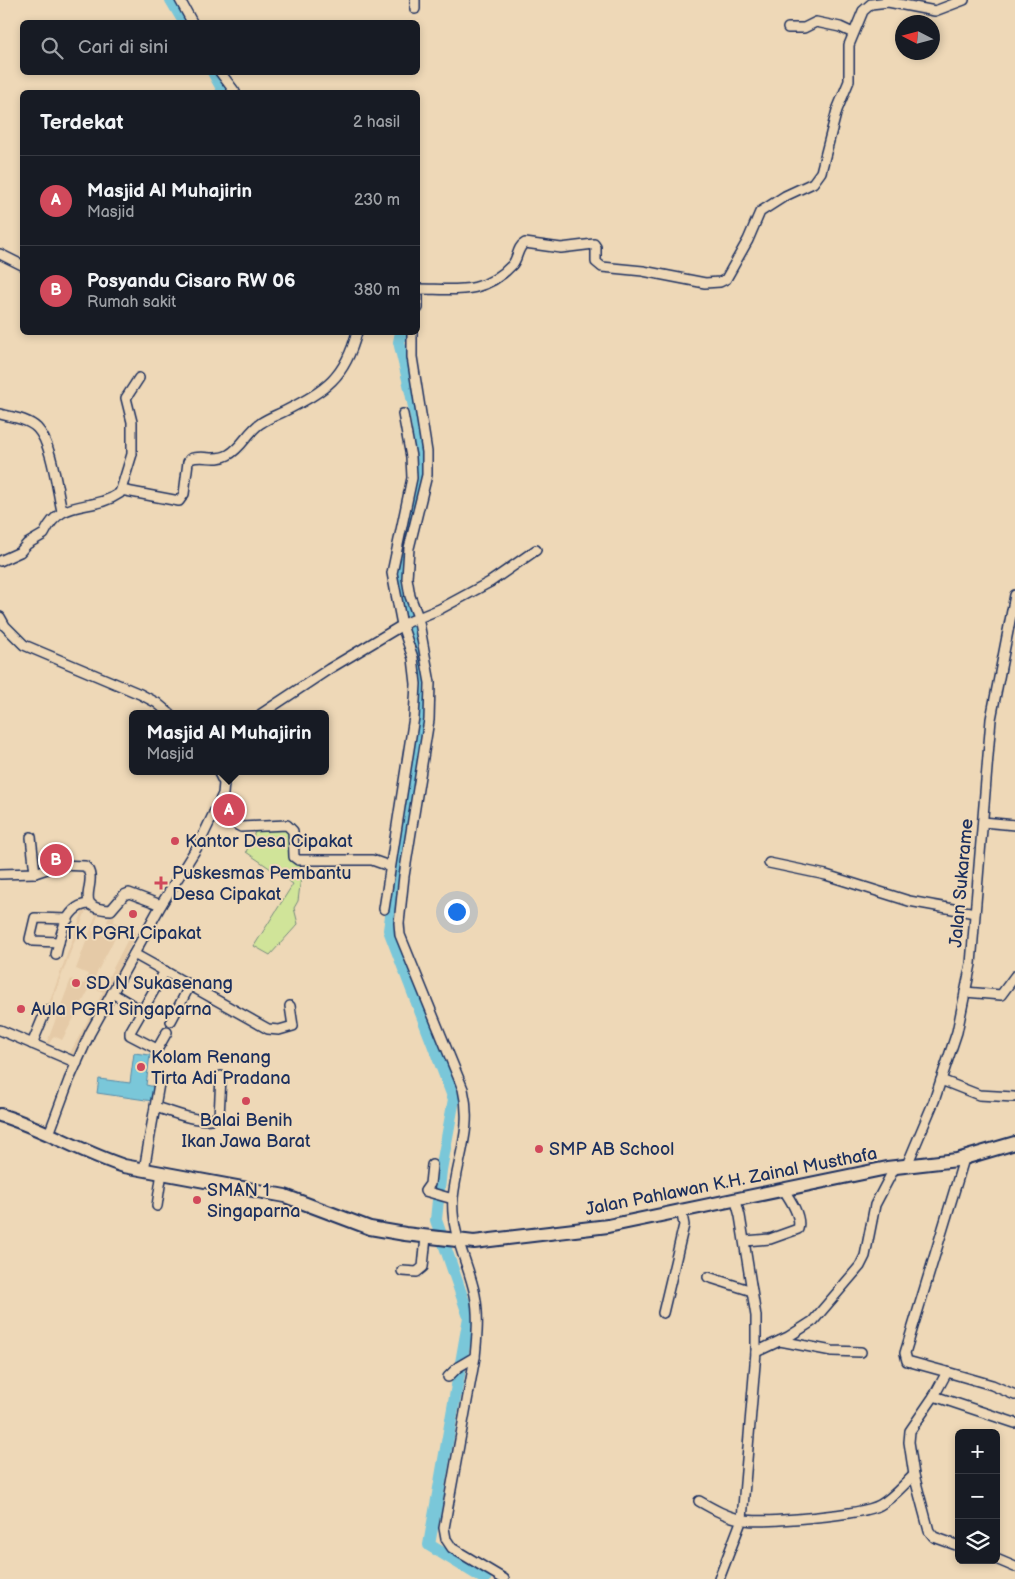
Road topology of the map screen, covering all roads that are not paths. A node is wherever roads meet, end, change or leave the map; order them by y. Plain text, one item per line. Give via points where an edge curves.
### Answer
1 (180, 0) edge
2 (964, 0) edge
3 (897, 2) edge
4 (191, 20) edge
5 (788, 28) dead end
6 (853, 33) junction
7 (222, 75) edge
8 (234, 90) edge
9 (0, 254) edge
10 (20, 265) edge
11 (420, 289) edge
12 (356, 335) edge
13 (412, 335) edge
14 (140, 378) dead end
15 (0, 414) edge
16 (402, 414) dead end
17 (121, 490) junction
18 (62, 511) junction
19 (536, 550) dead end
20 (0, 561) edge
21 (1015, 595) edge
22 (0, 617) edge
23 (416, 618) junction
24 (404, 624) junction
25 (166, 710) edge
26 (267, 710) edge
27 (220, 775) edge
28 (214, 813) junction
29 (983, 822) junction
30 (1015, 825) edge
31 (31, 836) dead end
32 (769, 863) dead end
33 (389, 871) junction
34 (36, 873) junction
35 (0, 874) edge
36 (402, 876) junction
37 (90, 904) junction
38 (162, 905) junction
39 (384, 909) dead end
40 (975, 913) junction
41 (68, 918) junction
42 (59, 942) junction
43 (134, 954) junction
44 (56, 955) dead end
45 (165, 971) junction
46 (1015, 976) edge
47 (190, 984) junction
48 (965, 992) junction
49 (112, 993) junction
50 (290, 1006) dead end
51 (46, 1010) dead end
52 (142, 1011) junction
53 (171, 1021) dead end
54 (0, 1030) edge
55 (167, 1032) dead end
56 (32, 1044) junction
57 (77, 1063) junction
58 (221, 1076) dead end
59 (160, 1078) dead end
60 (941, 1080) junction
61 (1014, 1097) edge
62 (155, 1107) junction
63 (0, 1115) edge
64 (50, 1134) junction
65 (1015, 1143) edge
66 (964, 1158) junction
67 (432, 1165) dead end
68 (901, 1166) junction
69 (144, 1170) junction
70 (162, 1172) junction
71 (784, 1189) junction
72 (449, 1198) junction
73 (736, 1201) junction
74 (157, 1206) dead end
75 (681, 1209) junction
76 (429, 1237) junction
77 (456, 1240) junction
78 (744, 1241) junction
79 (402, 1271) dead end
80 (708, 1276) dead end
81 (752, 1291) junction
82 (663, 1313) dead end
83 (780, 1341) junction
84 (756, 1352) junction
85 (861, 1352) dead end
86 (472, 1359) junction
87 (947, 1372) junction
88 (448, 1377) dead end
89 (1015, 1395) edge
90 (934, 1396) junction
91 (1015, 1423) edge
92 (914, 1475) junction
93 (698, 1501) dead end
94 (742, 1519) junction
95 (955, 1545) edge
96 (1000, 1561) edge
97 (1015, 1567) edge
98 (504, 1579) edge
99 (719, 1579) edge

1 - 4 street
2 - 3 street via 935,11
3 - 6 street via 866,6
5 - 6 street via 804,28 816,22
6 - 11 street via 849,45 849,81 837,110 821,172 813,183 760,212 726,279 705,283 602,267 596,262 594,244 561,248 525,242 511,267 484,284 460,291
7 - 8 street
9 - 10 street
12 - 17 street via 352,354 341,373 325,387 262,422 230,454 219,459 190,459 184,494 179,501
13 - 23 street via 412,357 427,452 424,492 407,566
14 - 17 street via 126,398 132,422 132,454
15 - 18 street via 31,424 44,438
16 - 24 street via 412,478 392,573
17 - 18 street via 112,498
18 - 20 street via 47,526 44,534 20,552
19 - 23 street via 490,582
21 - 29 street, Jalan Sukarame via 991,719
22 - 25 street via 24,645 140,694
23 - 24 street
23 - 36 street via 430,684 429,720
24 - 26 street
24 - 33 street via 416,684
27 - 28 street via 224,790
28 - 33 street via 241,827 287,825 293,831 294,857 298,860 372,860
28 - 38 street
29 - 30 street
29 - 40 street, Jalan Sukarame
31 - 34 street
32 - 40 street via 826,875 909,901
33 - 36 street
33 - 39 street
34 - 35 street
34 - 37 street via 59,865 86,866 90,873
36 - 72 street via 400,935 463,1089 468,1109 467,1128
37 - 38 street via 96,909 110,910 129,894
37 - 41 street via 76,908
38 - 43 street
40 - 48 street, Jalan Sukarame
41 - 42 street
41 - 42 street via 35,918 30,939
42 - 44 street
43 - 45 street
43 - 49 street
45 - 47 street
45 - 52 street
46 - 48 street via 1002,995
47 - 50 street via 268,1029 293,1026
47 - 53 street
48 - 60 street, Jalan Sukarame via 957,1032
49 - 52 street
49 - 57 street
51 - 56 street
52 - 55 street via 130,1035 158,1048
54 - 56 street
56 - 57 street
57 - 64 street
58 - 62 street via 219,1117 191,1118
59 - 62 street
60 - 61 street via 979,1095
60 - 68 street, Jalan Sukarame
62 - 69 street
63 - 64 street, Jalan Pahlawan K.H. Zainal Musthafa
64 - 69 street, Jalan Pahlawan K.H. Zainal Musthafa via 102,1159
65 - 66 street, Jalan Pahlawan K.H. Zainal Musthafa
66 - 68 street, Jalan Pahlawan K.H. Zainal Musthafa
66 - 87 street via 905,1353 907,1361
67 - 72 street via 430,1184 425,1191
68 - 71 street, Jalan Pahlawan K.H. Zainal Musthafa
68 - 83 street, Jalan Sukarame via 875,1205 860,1266 813,1321
69 - 70 street, Jalan Pahlawan K.H. Zainal Musthafa
70 - 74 street
70 - 76 street, Jalan Pahlawan K.H. Zainal Musthafa via 285,1196 370,1228
71 - 73 street, Jalan Pahlawan K.H. Zainal Musthafa
71 - 78 street via 800,1226 798,1229 770,1239
72 - 77 street
73 - 75 street, Jalan Pahlawan K.H. Zainal Musthafa
73 - 78 street
75 - 77 street, Jalan Pahlawan K.H. Zainal Musthafa via 608,1226 491,1241
75 - 82 street via 684,1224
76 - 77 street, Jalan Pahlawan K.H. Zainal Musthafa
76 - 79 street via 423,1268 417,1272
77 - 86 street via 475,1296
78 - 81 street
80 - 81 street
81 - 84 street
83 - 84 street, Jalan Sukarame
83 - 85 street via 832,1351
84 - 94 street
86 - 88 street
86 - 98 street via 444,1528 452,1548
87 - 89 street
87 - 90 street
90 - 91 street
90 - 92 street via 910,1430
92 - 94 street via 887,1500 870,1509 762,1522
92 - 95 street via 928,1530 934,1537
93 - 94 street via 713,1510
94 - 99 street
96 - 97 street

